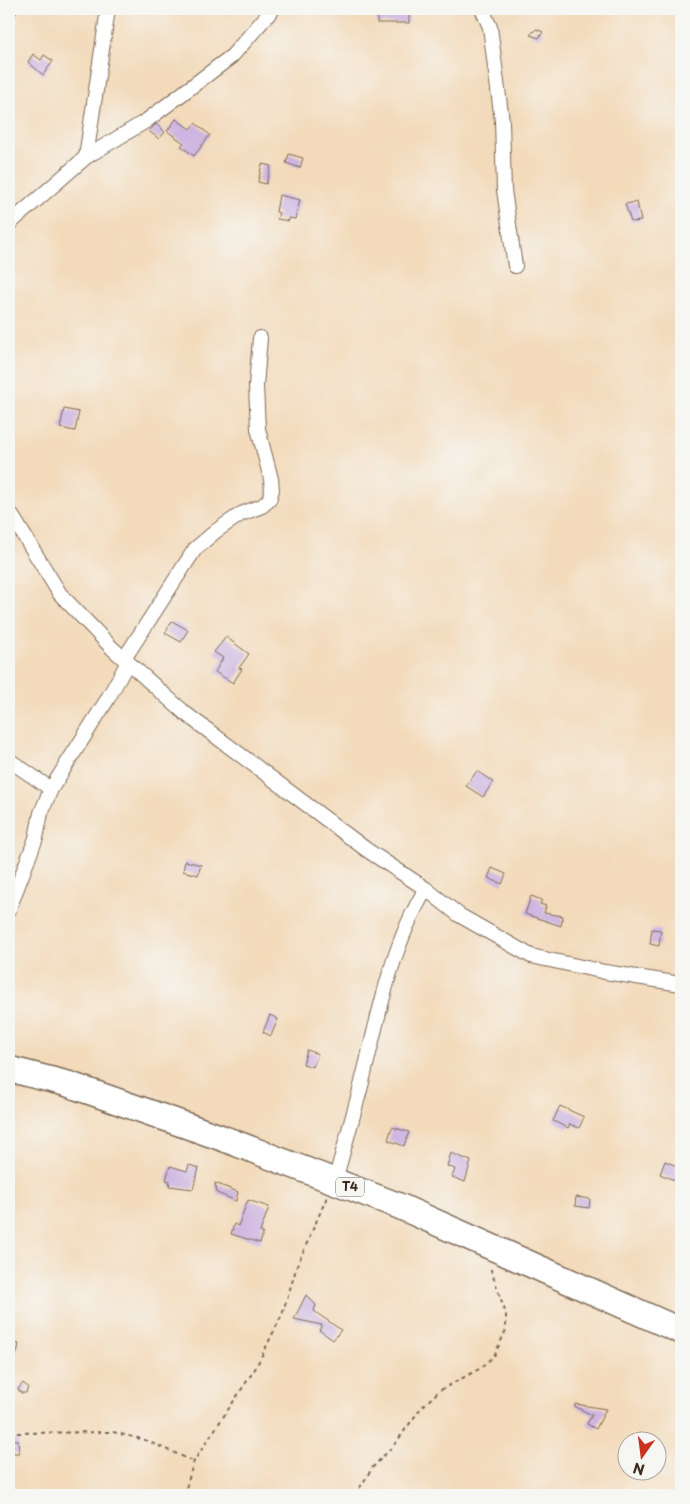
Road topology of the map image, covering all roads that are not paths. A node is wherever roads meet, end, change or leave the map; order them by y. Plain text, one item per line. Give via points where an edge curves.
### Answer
1 (108, 9) edge
2 (273, 9) edge
3 (482, 9) edge
4 (86, 157) junction
5 (9, 224) edge
6 (515, 266) dead end
7 (260, 338) dead end
8 (9, 511) edge
9 (126, 661) junction
10 (9, 760) edge
11 (50, 789) junction
12 (426, 889) junction
13 (9, 909) edge
14 (681, 984) edge
15 (9, 1069) edge
16 (335, 1181) junction
17 (681, 1331) edge

1 - 4 street
2 - 4 street via 232,56 146,120
3 - 6 street via 490,27 502,121 504,190
4 - 5 street
7 - 9 street via 256,386 258,429 271,479 269,500 235,518 195,549
8 - 9 street via 60,594
9 - 11 street via 107,700
9 - 12 street via 186,714 367,850
10 - 11 street
11 - 13 street via 36,838
12 - 14 street via 459,915 531,956
12 - 16 street via 414,909 376,1015
15 - 16 highway, T4 via 77,1087
16 - 17 highway, T4 via 399,1206

